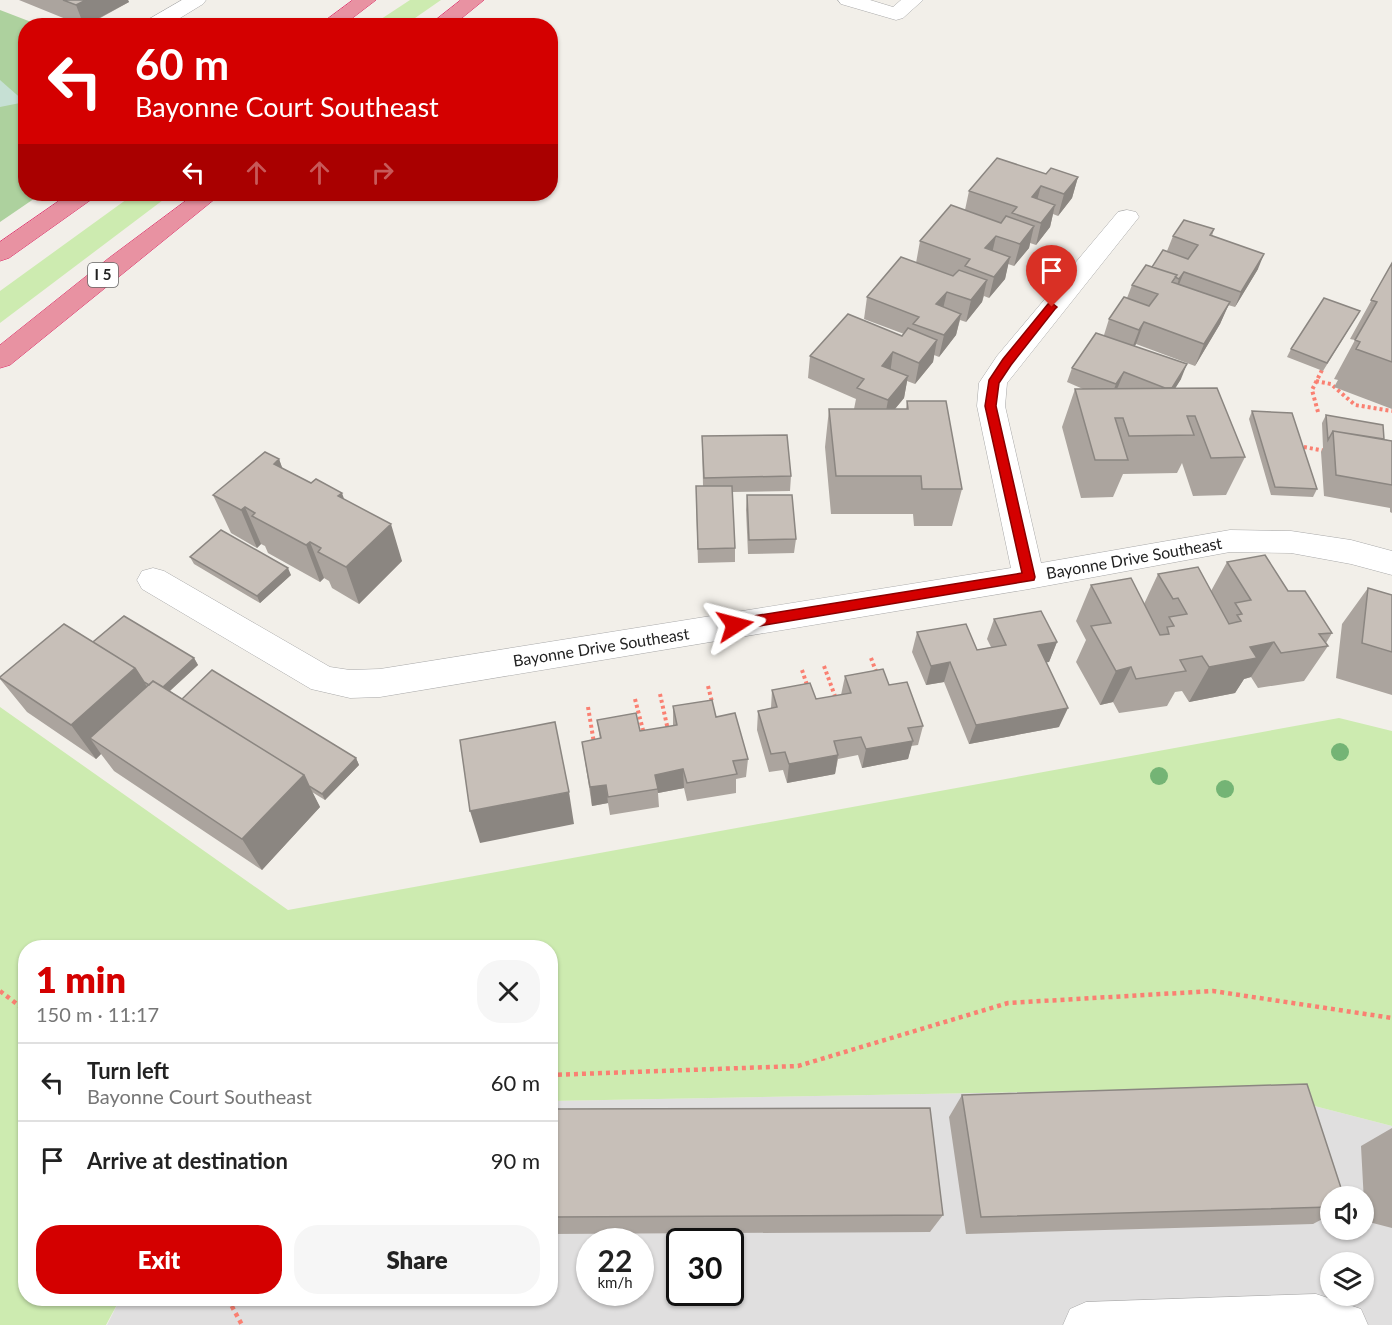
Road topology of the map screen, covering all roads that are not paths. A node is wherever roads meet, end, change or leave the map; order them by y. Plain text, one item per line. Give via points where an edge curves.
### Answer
1 (196, 0) edge
2 (366, 0) edge
3 (474, 0) edge
4 (848, 0) edge
5 (913, 0) edge
6 (165, 18) edge
7 (340, 18) edge
8 (449, 18) edge
9 (74, 201) edge
10 (200, 201) edge
11 (1126, 217) dead end
12 (0, 253) edge
13 (0, 359) edge
14 (1392, 563) edge
15 (1029, 577) junction
16 (153, 580) dead end
17 (1326, 1322) edge
18 (1086, 1325) edge

1 - 6 street
2 - 7 highway
3 - 8 highway
4 - 5 street via 896,14
9 - 12 highway
10 - 13 highway, I 5
11 - 15 street via 993,383 991,406
14 - 15 street, Bayonne Drive Southeast via 1291,542 1230,541
15 - 16 street, Bayonne Drive Southeast via 350,684 323,679
17 - 18 street

